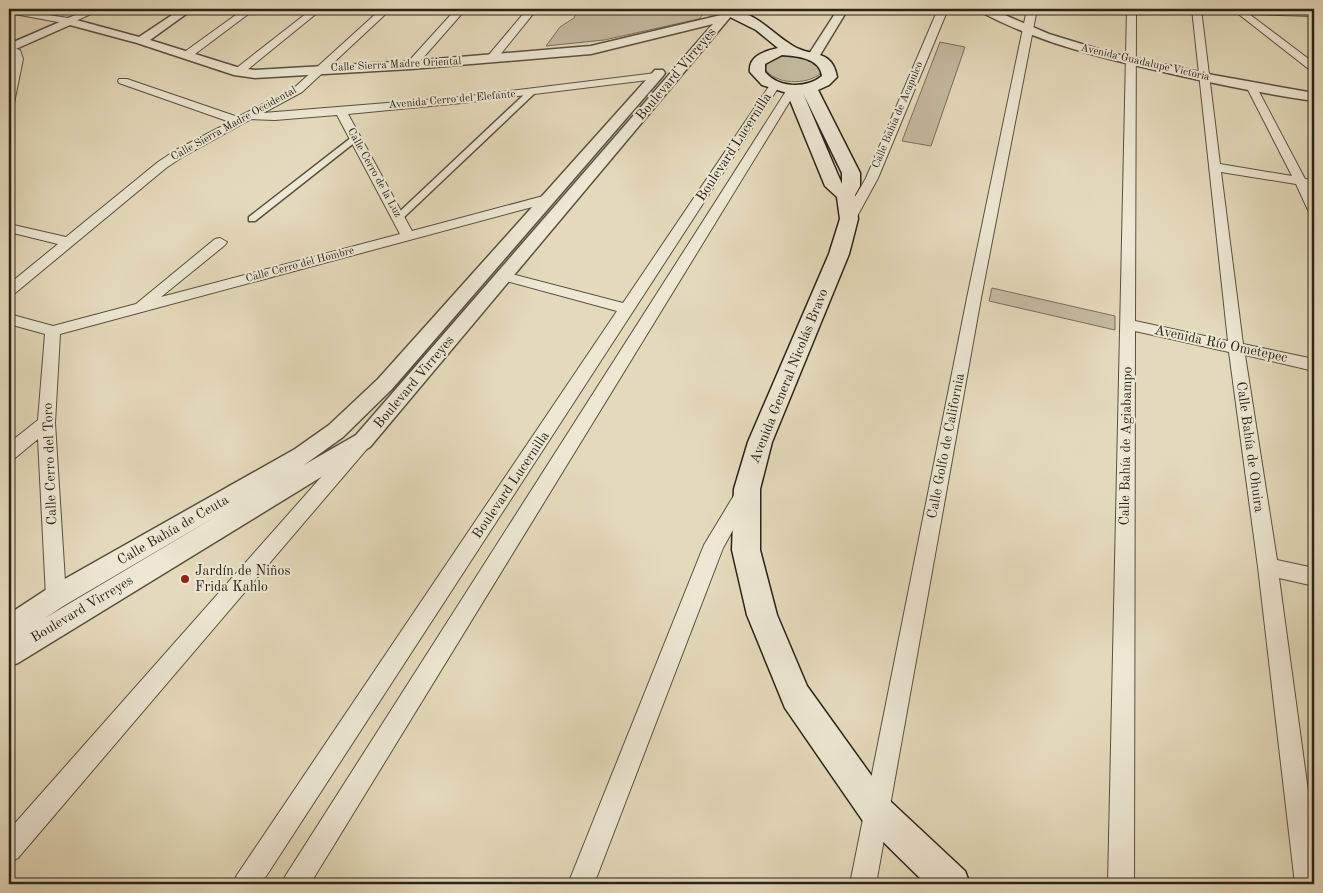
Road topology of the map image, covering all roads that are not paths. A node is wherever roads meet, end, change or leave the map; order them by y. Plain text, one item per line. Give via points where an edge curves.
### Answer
1 (98, 9) edge
2 (188, 9) edge
3 (250, 9) edge
4 (317, 9) edge
5 (386, 9) edge
6 (461, 9) edge
7 (507, 9) edge
8 (843, 9) edge
9 (943, 9) edge
10 (983, 9) edge
11 (1032, 9) edge
12 (1131, 9) edge
13 (1196, 9) edge
14 (9, 10) edge
15 (531, 10) edge
16 (722, 10) edge
17 (1238, 10) edge
18 (1314, 12) edge
19 (69, 21) junction
20 (702, 23) junction
21 (1028, 30) junction
22 (141, 41) junction
23 (9, 49) edge
24 (797, 49) junction
25 (773, 52) junction
26 (187, 55) junction
27 (813, 56) junction
28 (491, 59) junction
29 (1131, 61) junction
30 (411, 65) junction
31 (1314, 68) edge
32 (320, 70) junction
33 (238, 72) junction
34 (656, 76) junction
35 (1204, 77) junction
36 (123, 81) dead end
37 (775, 85) junction
38 (1251, 86) junction
39 (801, 88) junction
40 (532, 92) junction
41 (1314, 97) edge
42 (9, 103) edge
43 (340, 110) junction
44 (243, 119) junction
45 (355, 139) junction
46 (1214, 167) junction
47 (1302, 182) junction
48 (1314, 184) edge
49 (547, 199) junction
50 (848, 207) junction
51 (1314, 210) edge
52 (398, 218) junction
53 (252, 219) dead end
54 (9, 228) edge
55 (408, 236) junction
56 (68, 242) junction
57 (220, 242) dead end
58 (504, 276) junction
59 (9, 291) edge
60 (139, 308) junction
61 (627, 309) junction
62 (9, 319) edge
63 (1127, 324) junction
64 (53, 331) junction
65 (1236, 348) junction
66 (1314, 365) edge
67 (46, 423) junction
68 (336, 430) joint
69 (363, 441) junction
70 (9, 453) edge
71 (269, 486) junction
72 (746, 489) junction
73 (1268, 567) junction
74 (1314, 577) edge
75 (56, 597) junction
76 (9, 628) edge
77 (9, 654) edge
78 (876, 812) junction
79 (9, 848) edge
80 (246, 884) edge
81 (295, 884) edge
82 (581, 884) edge
83 (863, 884) edge
84 (952, 884) edge
85 (1121, 884) edge
86 (1308, 884) edge

1 - 19 street
2 - 22 street
3 - 26 street
4 - 33 street
5 - 32 street, Calle Sierra Madre Occidental
6 - 30 street
7 - 15 street
8 - 27 street
9 - 50 street, Calle Bahía de Acapulco via 872,178
10 - 21 street, Avenida Guadalupe Victoria
11 - 21 street, Calle Golfo de California
12 - 29 street, Calle Bahía de Agiabampo
13 - 35 street, Calle Bahía de Ohuira
14 - 19 street
15 - 28 street
16 - 20 street, Boulevard Virreyes
16 - 24 main road via 761,27
16 - 25 main road
16 - 58 street, Boulevard Virreyes
17 - 18 street
17 - 31 street
19 - 22 street, Calle Sierra Madre Oriental
19 - 23 street
20 - 28 street, Calle Sierra Madre Oriental via 590,50
20 - 34 street, Boulevard Virreyes
21 - 29 street, Avenida Guadalupe Victoria via 1072,46
21 - 78 street, Calle Golfo de California
22 - 26 street, Calle Sierra Madre Oriental
23 - 42 street via 17,52 18,59
24 - 25 main road
24 - 27 main road
25 - 37 main road via 764,56 756,66 760,76
26 - 33 street, Calle Sierra Madre Oriental
27 - 39 main road via 827,67 830,77 826,82
28 - 30 street, Calle Sierra Madre Oriental
29 - 35 street, Avenida Guadalupe Victoria
29 - 63 street, Calle Bahía de Agiabampo
30 - 32 street, Calle Sierra Madre Oriental
32 - 33 street, Calle Sierra Madre Oriental
32 - 44 street, Calle Sierra Madre Occidental via 298,90
34 - 40 street, Avenida Cerro del Elefante
34 - 49 street, Boulevard Virreyes
35 - 38 street, Avenida Guadalupe Victoria
35 - 46 street, Calle Bahía de Ohuira
36 - 44 street
37 - 39 main road
37 - 61 street, Boulevard Lucernilla
38 - 41 street, Avenida Guadalupe Victoria
38 - 47 street
39 - 50 main road via 828,175
39 - 81 street, Boulevard Lucernilla
40 - 43 street, Avenida Cerro del Elefante
40 - 52 street
43 - 44 street, Avenida Cerro del Elefante
43 - 45 street, Calle Cerro de la Luz
44 - 56 street, Calle Sierra Madre Occidental via 162,165
45 - 52 street, Calle Cerro de la Luz
45 - 53 street
46 - 47 street
46 - 65 street, Calle Bahía de Ohuira
47 - 48 street
47 - 51 street
49 - 55 street, Calle Cerro del Hombre
49 - 68 street, Boulevard Virreyes via 385,384
50 - 72 main road, Avenida General Nicolás Bravo via 839,254 760,442
52 - 55 street, Calle Cerro de la Luz
54 - 56 street
55 - 60 street, Calle Cerro del Hombre
56 - 59 street, Calle Sierra Madre Occidental
57 - 60 street
58 - 61 street
58 - 69 street, Boulevard Virreyes
60 - 64 street, Calle Cerro del Hombre
61 - 80 street, Boulevard Lucernilla
62 - 64 street
63 - 65 street, Avenida Río Ometepec
63 - 85 street, Calle Bahía de Agiabampo
64 - 67 street, Calle Cerro del Toro
65 - 66 street, Avenida Río Ometepec
65 - 73 street, Calle Bahía de Ohuira
67 - 70 street
67 - 75 street, Calle Cerro del Toro
68 - 71 street, Calle Bahía de Ceuta
69 - 71 street, Boulevard Virreyes
69 - 79 street
71 - 75 street, Calle Bahía de Ceuta
71 - 77 street, Boulevard Virreyes
72 - 78 main road, Avenida General Nicolás Bravo via 746,550 762,615 796,697
72 - 82 street via 714,545
73 - 74 street
73 - 86 street, Calle Bahía de Ohuira
75 - 76 street, Calle Bahía de Ceuta
78 - 83 street, Calle Golfo de California
78 - 84 main road, Avenida General Nicolás Bravo

